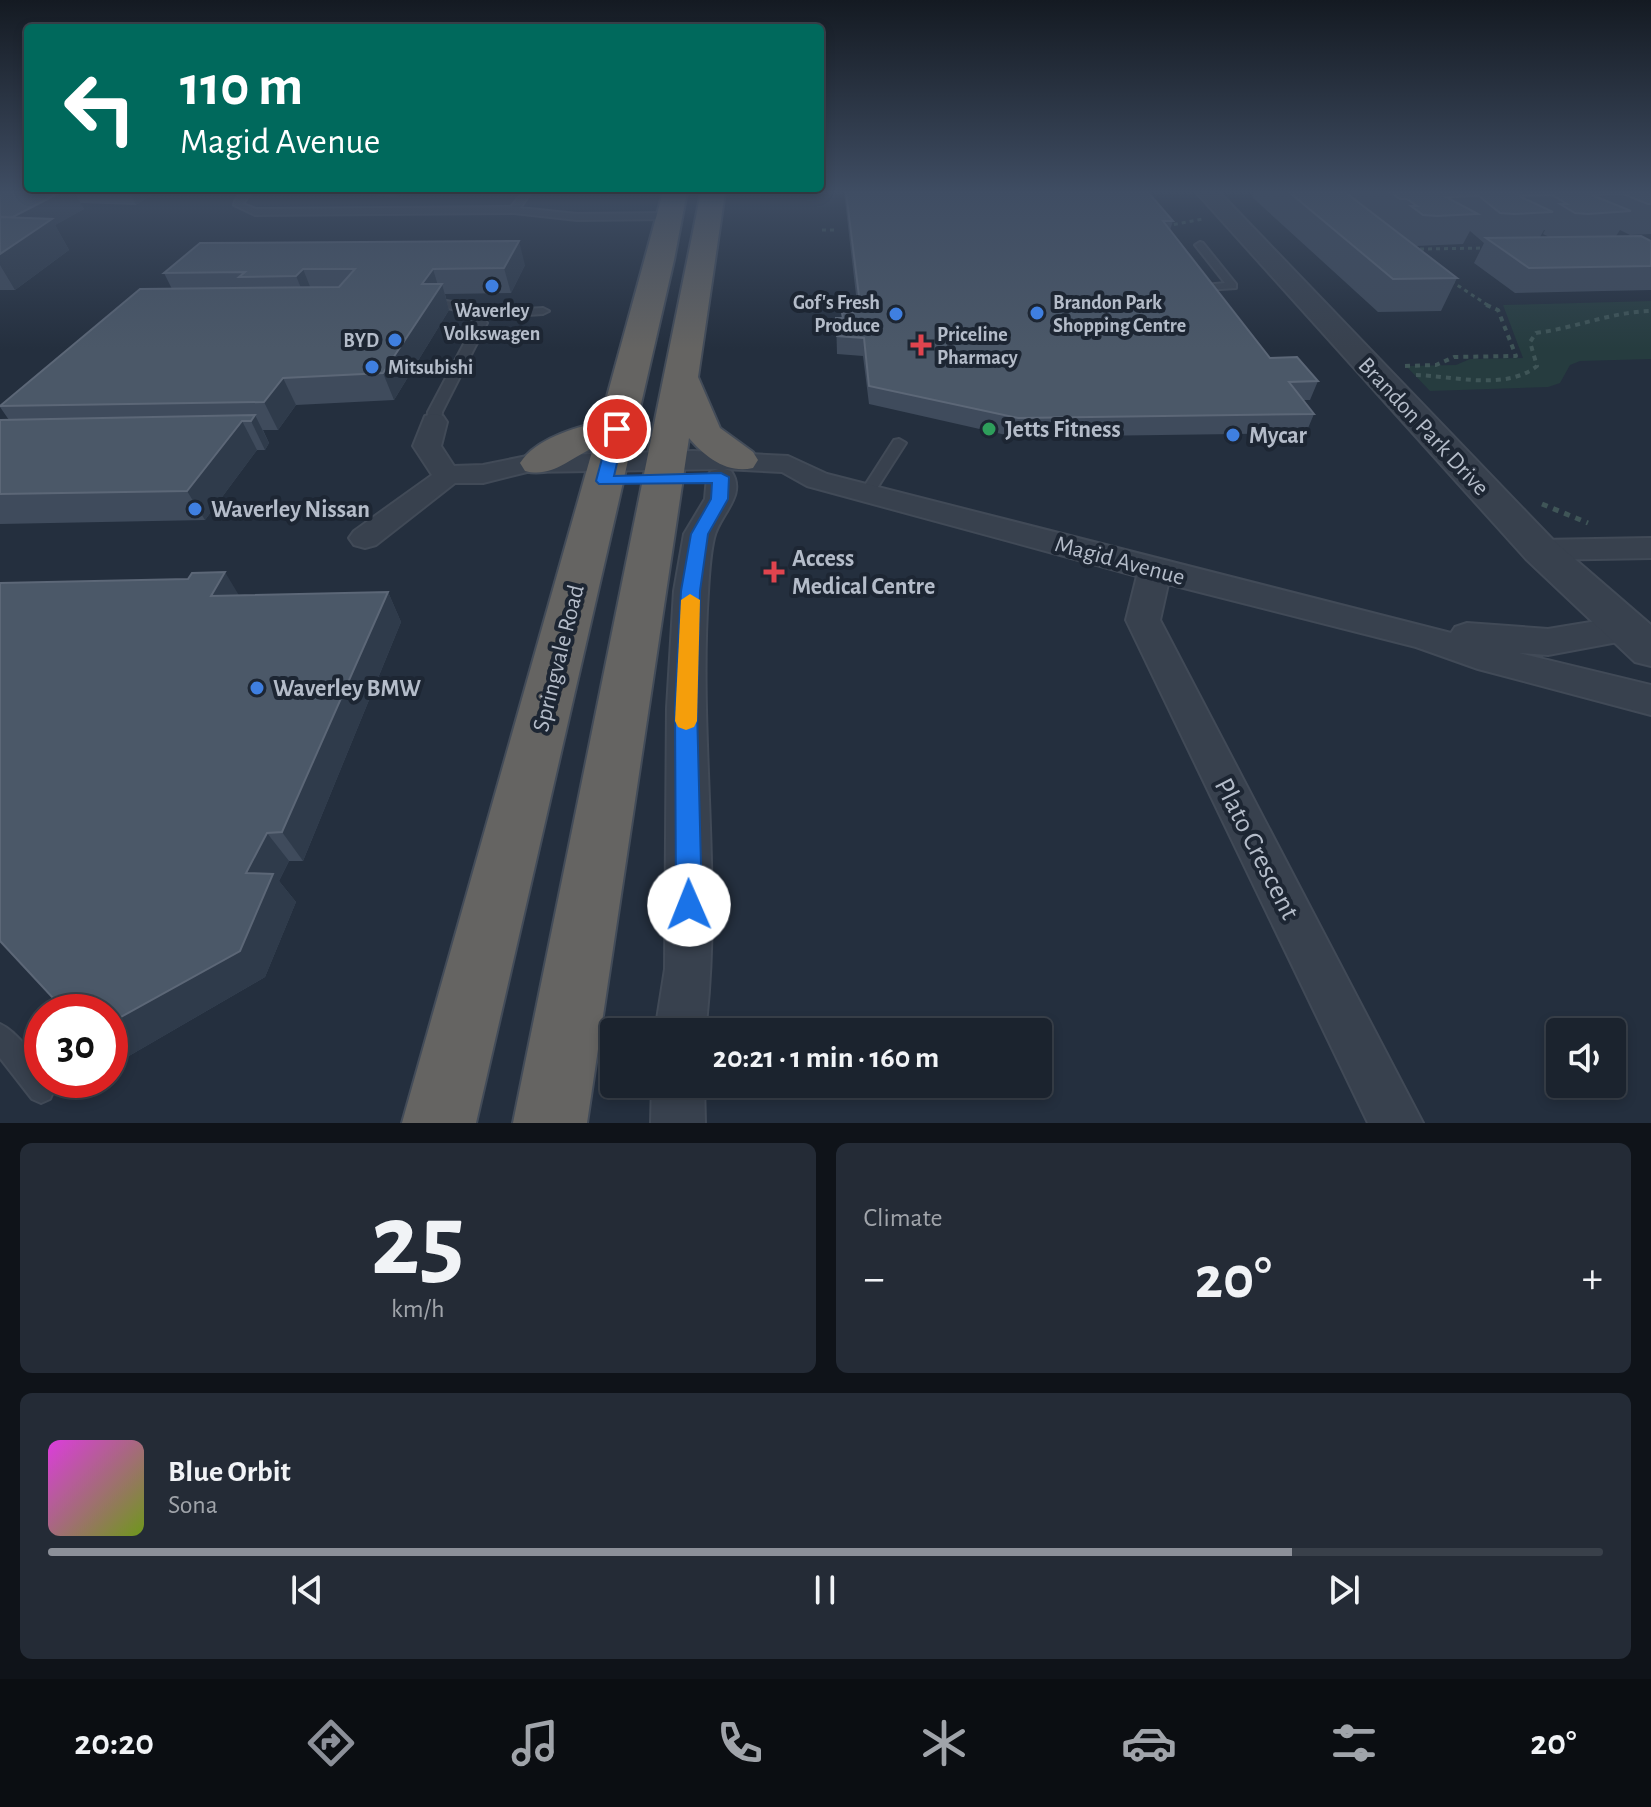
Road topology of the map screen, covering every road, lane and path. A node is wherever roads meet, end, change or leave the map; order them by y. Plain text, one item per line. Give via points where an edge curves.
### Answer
1 (664, 244) edge
2 (704, 244) edge
3 (1256, 244) edge
4 (1200, 245) dead end
5 (1498, 248) edge
6 (1413, 249) edge
7 (1420, 249) junction
8 (1426, 254) edge
9 (1450, 280) edge
10 (1189, 289) edge
11 (435, 302) edge
12 (543, 311) dead end
13 (1651, 311) edge
14 (475, 315) junction
15 (1413, 375) junction
16 (680, 376) junction
17 (1422, 384) dead end
18 (434, 422) joint
19 (899, 443) dead end
20 (610, 457) junction
21 (539, 463) joint
22 (730, 469) junction
23 (663, 470) junction
24 (483, 474) junction
25 (446, 475) junction
26 (867, 493) junction
27 (1537, 501) dead end
28 (1592, 525) dead end
29 (365, 538) dead end
30 (1651, 548) edge
31 (1540, 550) junction
32 (1155, 570) junction
33 (667, 591) junction
34 (1423, 636) junction
35 (1639, 640) edge
36 (1651, 700) edge
37 (682, 1018) edge
38 (0, 1037) edge
39 (24, 1068) edge
40 (678, 1098) edge
41 (439, 1123) edge
42 (550, 1123) edge
43 (678, 1123) edge
44 (1396, 1123) edge

1 - 20 highway, Springvale Road
2 - 16 highway
3 - 31 street, Brandon Park Drive
4 - 10 lane via 1232,286
5 - 7 path
6 - 7 path
7 - 8 path
9 - 15 path via 1498,310 1516,356 1454,357 1436,365 1404,366
11 - 14 lane
12 - 14 lane
13 - 15 path via 1623,312 1536,333 1530,342 1537,366 1515,378
14 - 18 lane via 481,323
15 - 17 path
16 - 22 highway via 704,434
16 - 23 highway
18 - 25 street via 427,446
19 - 26 lane
20 - 21 highway via 597,433
20 - 23 street, Magid Avenue
20 - 24 street, Magid Avenue via 507,481
20 - 41 highway, Springvale Road
21 - 24 street
22 - 23 street, Magid Avenue
22 - 26 street, Magid Avenue via 794,483 817,480
22 - 33 street via 698,545
23 - 33 highway
24 - 25 street
25 - 29 street
26 - 32 street, Magid Avenue
27 - 28 path
30 - 31 street
31 - 35 street, Brandon Park Drive
32 - 34 street, Magid Avenue
32 - 44 street, Plato Crescent via 1143,620
33 - 37 street via 686,708 689,969
33 - 42 highway
34 - 35 street, Magid Avenue
34 - 36 street, Magid Avenue via 1478,656
38 - 39 lane
40 - 43 street

